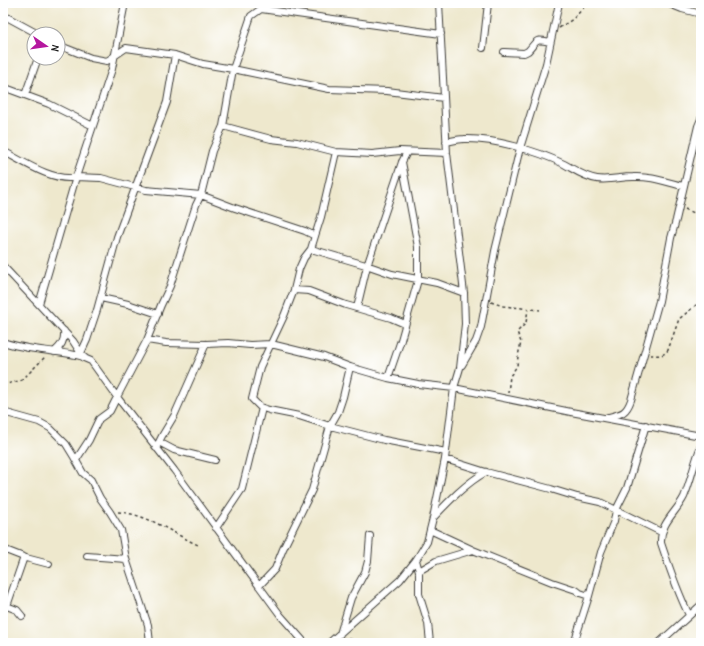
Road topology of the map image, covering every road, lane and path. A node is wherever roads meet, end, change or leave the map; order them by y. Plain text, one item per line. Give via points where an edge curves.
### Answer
1 (125, 3) edge
2 (273, 3) edge
3 (439, 3) edge
4 (488, 3) edge
5 (559, 3) edge
6 (588, 3) edge
7 (666, 3) edge
8 (271, 10) junction
9 (701, 14) edge
10 (3, 15) edge
11 (26, 27) edge
12 (552, 31) junction
13 (441, 34) junction
14 (550, 42) junction
15 (66, 48) edge
16 (483, 48) dead end
17 (504, 52) dead end
18 (115, 54) junction
19 (175, 55) junction
20 (35, 66) edge
21 (233, 69) junction
22 (3, 87) edge
23 (25, 95) junction
24 (444, 98) junction
25 (701, 119) edge
26 (93, 126) junction
27 (223, 126) junction
28 (446, 142) junction
29 (520, 148) junction
30 (3, 151) edge
31 (336, 152) junction
32 (407, 152) junction
33 (447, 153) junction
34 (402, 162) junction
35 (76, 177) junction
36 (683, 186) junction
37 (137, 187) junction
38 (201, 195) junction
39 (680, 206) junction
40 (701, 216) edge
41 (315, 236) junction
42 (311, 249) junction
43 (3, 266) edge
44 (367, 266) junction
45 (418, 280) junction
46 (294, 290) junction
47 (464, 293) junction
48 (101, 298) junction
49 (486, 299) junction
50 (701, 299) edge
51 (39, 304) junction
52 (357, 308) junction
53 (528, 309) junction
54 (540, 310) dead end
55 (158, 314) junction
56 (405, 324) junction
57 (64, 331) junction
58 (147, 340) junction
59 (3, 342) edge
60 (206, 344) junction
61 (271, 344) junction
62 (51, 352) junction
63 (644, 355) junction
64 (83, 356) junction
65 (350, 367) junction
66 (460, 368) junction
67 (388, 378) junction
68 (3, 385) edge
69 (454, 388) junction
70 (117, 397) junction
71 (506, 399) junction
72 (262, 408) junction
73 (3, 412) edge
74 (606, 418) junction
75 (646, 425) junction
76 (330, 426) junction
77 (701, 436) edge
78 (159, 442) junction
79 (701, 446) edge
80 (156, 448) junction
81 (446, 452) junction
82 (445, 459) junction
83 (76, 460) junction
84 (215, 460) dead end
85 (486, 472) junction
86 (616, 510) junction
87 (110, 512) junction
88 (434, 518) junction
89 (216, 528) junction
90 (430, 530) junction
91 (661, 532) junction
92 (370, 536) dead end
93 (198, 545) dead end
94 (3, 549) edge
95 (473, 550) junction
96 (87, 556) dead end
97 (24, 557) junction
98 (126, 559) junction
99 (416, 560) junction
100 (49, 564) dead end
101 (419, 571) junction
102 (259, 586) junction
103 (589, 596) junction
104 (5, 605) edge
105 (701, 605) edge
106 (689, 615) junction
107 (22, 616) dead end
108 (340, 634) junction
109 (331, 641) edge
110 (150, 643) edge
111 (305, 643) edge
112 (352, 643) edge
113 (430, 643) edge
114 (574, 643) edge
115 (659, 643) edge

1 - 18 street
2 - 8 street
3 - 13 street
4 - 16 street
5 - 12 street
6 - 12 path via 564,26
7 - 9 street
8 - 13 street
8 - 21 street via 261,9 251,16
10 - 11 street
12 - 14 street
13 - 24 street
14 - 17 street via 536,41 524,53
14 - 29 street via 546,64
15 - 18 street via 107,61
18 - 19 street via 126,48
18 - 26 street
19 - 21 street via 203,64
19 - 37 street via 167,102
20 - 23 street
21 - 24 street via 329,90 387,91
21 - 27 street
22 - 23 street
23 - 26 street
24 - 28 street
25 - 36 street
26 - 35 street
27 - 31 street
27 - 38 street via 212,151
28 - 29 street via 464,139
28 - 33 street
29 - 36 street via 537,152 595,179 648,178
29 - 49 street
30 - 35 street via 47,174 65,178
31 - 32 street
31 - 41 street
32 - 33 street
32 - 34 street
33 - 47 street
34 - 44 street
34 - 45 street via 418,247
35 - 37 street via 101,178
35 - 51 street
36 - 39 street
37 - 38 street
37 - 48 street via 117,237
38 - 41 street
38 - 55 street
39 - 40 path
39 - 63 street
41 - 42 street
42 - 44 street
42 - 46 street via 304,258
43 - 51 street
44 - 45 street
44 - 52 street
45 - 47 street via 437,283
45 - 56 street
46 - 52 street via 309,291
46 - 61 street
47 - 66 street via 465,324
48 - 55 street
48 - 64 street
49 - 53 path via 494,304
49 - 66 street via 478,335
50 - 63 path via 679,319 666,354
51 - 57 street
52 - 56 street
53 - 54 path
53 - 71 path via 526,323 517,332 521,342 517,366 510,376
55 - 58 street
56 - 67 street
57 - 62 street via 61,346
57 - 64 street
58 - 60 street
58 - 70 street
59 - 62 street
60 - 61 street
60 - 78 street via 174,416
61 - 65 street via 324,357
61 - 72 street via 260,367 252,399
62 - 64 street
62 - 68 path via 22,380
63 - 74 street via 627,410
64 - 70 street via 91,361
65 - 67 street
65 - 76 street via 338,412
66 - 69 street
67 - 69 street
69 - 71 street
69 - 81 street
70 - 80 street
70 - 83 street via 110,411 99,419
71 - 74 street
72 - 76 street
72 - 89 street via 242,489
73 - 83 street via 39,422 50,428 66,444
74 - 75 street
75 - 77 street
75 - 86 street via 627,488
76 - 81 street
76 - 102 street via 312,490 275,569
78 - 80 street
78 - 84 street via 174,450
79 - 91 street via 683,498
80 - 89 street
81 - 82 street
82 - 85 street
82 - 88 street
83 - 87 street via 82,473 91,480
85 - 86 street via 600,502
85 - 88 street via 471,482
86 - 91 street
86 - 103 street via 614,521 600,552
87 - 93 path via 128,513 152,520
87 - 98 street via 121,530
88 - 90 street
89 - 102 street
90 - 95 street
90 - 99 street via 427,542
91 - 106 street via 661,543 680,598
92 - 108 street via 365,572 351,598
94 - 97 street
95 - 101 street via 436,561
95 - 103 street
96 - 98 street
97 - 100 street
97 - 104 street
98 - 110 street via 144,610
99 - 101 street
99 - 108 street via 400,580
101 - 113 street via 418,594 428,623
102 - 111 street
103 - 114 street
104 - 107 street via 17,610
105 - 106 street
106 - 115 street
108 - 109 street
109 - 112 street

